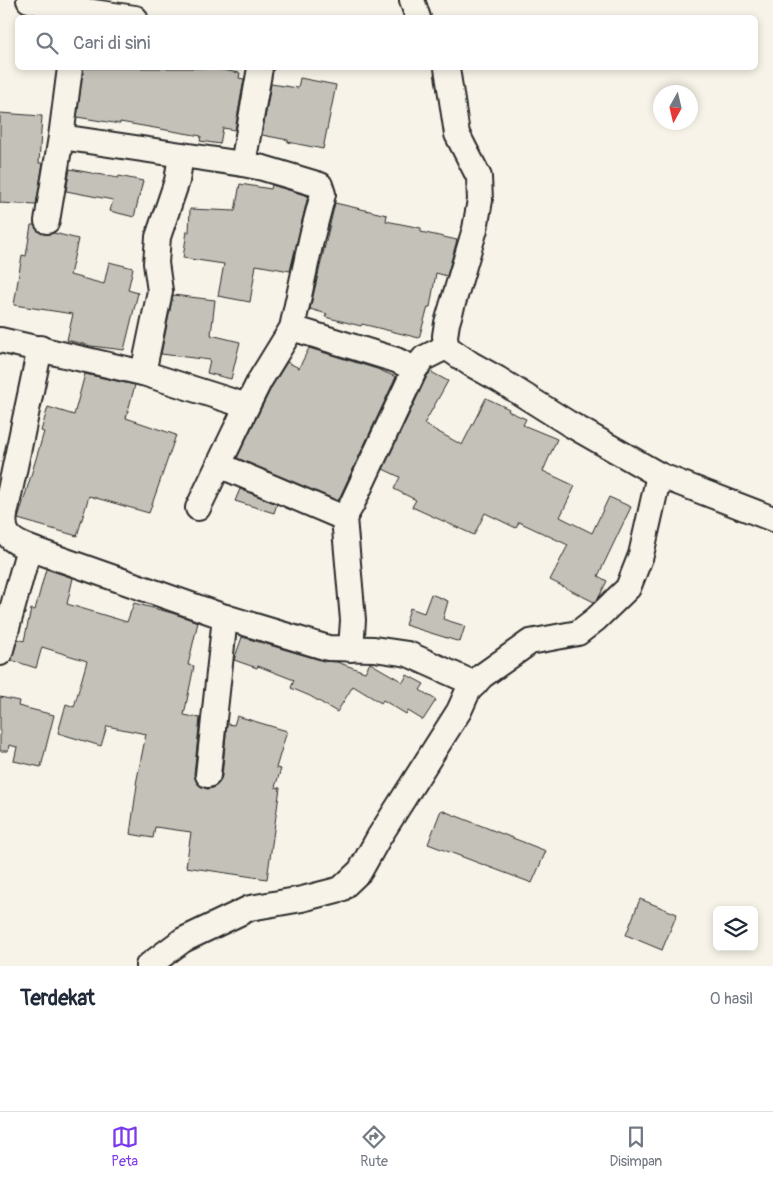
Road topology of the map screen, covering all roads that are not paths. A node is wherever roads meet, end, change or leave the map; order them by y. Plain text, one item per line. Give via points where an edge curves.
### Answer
1 (28, 0) edge
2 (412, 0) edge
3 (71, 9) edge
4 (114, 15) edge
5 (417, 15) edge
6 (70, 70) edge
7 (260, 70) edge
8 (446, 70) edge
9 (61, 137) junction
10 (181, 155) junction
11 (243, 164) junction
12 (47, 221) dead end
13 (292, 328) junction
14 (0, 340) edge
15 (446, 347) junction
16 (40, 348) junction
17 (416, 369) junction
18 (143, 374) junction
19 (247, 406) junction
20 (219, 465) junction
21 (659, 475) junction
22 (198, 508) dead end
23 (2, 514) edge
24 (344, 518) junction
25 (773, 519) edge
26 (28, 548) junction
27 (224, 618) junction
28 (1, 646) edge
29 (351, 649) junction
30 (475, 684) junction
31 (208, 776) dead end
32 (148, 966) edge

1 - 3 street
2 - 5 street
3 - 4 street
6 - 9 street
7 - 11 street
8 - 15 street via 457,134 479,177 480,200 447,323
9 - 10 street
9 - 12 street
10 - 11 street
10 - 18 street via 177,181 158,237 156,263 160,291
11 - 13 street via 309,180 320,185 322,190
13 - 17 street
13 - 19 street
14 - 16 street
15 - 17 street via 424,358
15 - 21 street
16 - 18 street
16 - 23 street
17 - 24 street
18 - 19 street
19 - 20 street
20 - 22 street
20 - 24 street
21 - 25 street
21 - 30 street via 641,555 628,588 578,633 530,642
23 - 26 street via 5,532 15,543
24 - 29 street via 353,620
26 - 27 street
26 - 28 street
27 - 29 street via 328,648
27 - 31 street
29 - 30 street via 374,648 408,654
30 - 32 street via 360,871 341,889 250,908 183,940

